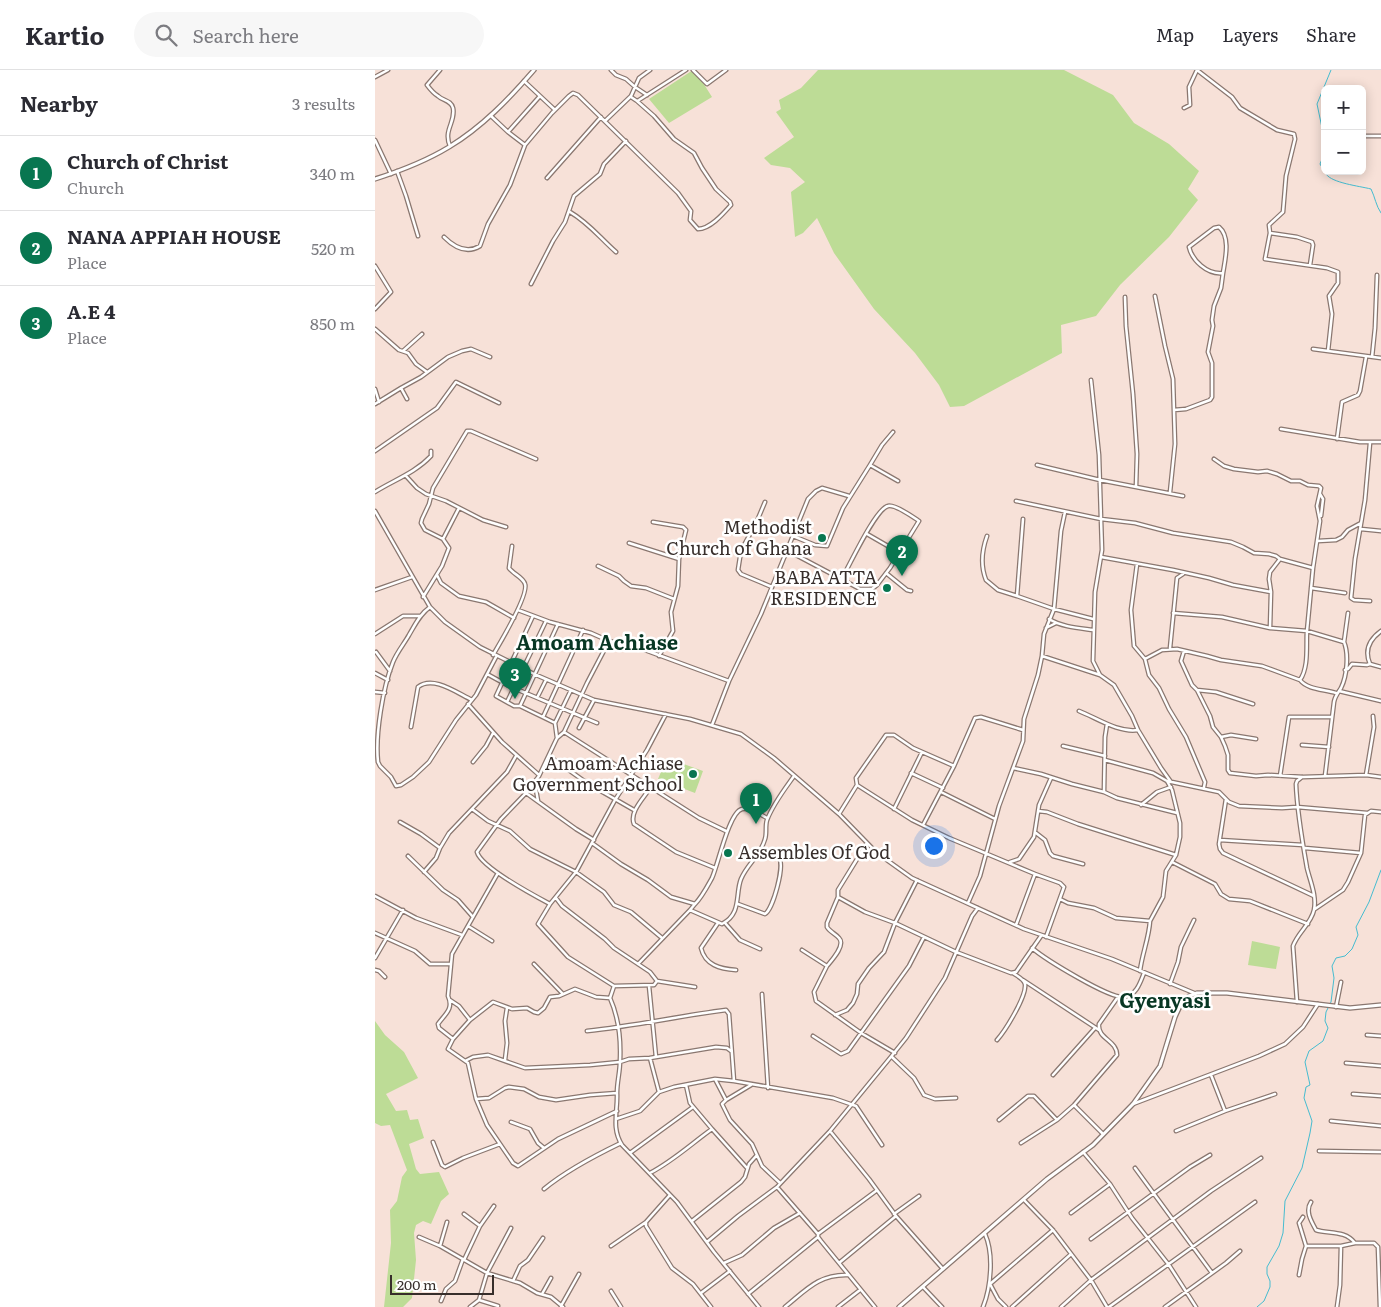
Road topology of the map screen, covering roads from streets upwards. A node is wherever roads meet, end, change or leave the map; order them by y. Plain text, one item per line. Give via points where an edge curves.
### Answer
1 (388, 70) edge
2 (440, 70) edge
3 (534, 70) edge
4 (611, 70) edge
5 (650, 70) edge
6 (686, 70) edge
7 (693, 70) edge
8 (726, 70) edge
9 (1197, 70) edge
10 (375, 77) edge
11 (524, 81) junction
12 (634, 87) junction
13 (647, 95) junction
14 (540, 96) junction
15 (631, 97) junction
16 (637, 101) junction
17 (1184, 108) dead end
18 (555, 110) junction
19 (491, 116) junction
20 (601, 117) junction
21 (605, 121) junction
22 (508, 132) junction
23 (1366, 136) edge
24 (1381, 136) edge
25 (375, 140) edge
26 (627, 142) junction
27 (525, 145) junction
28 (450, 147) junction
29 (397, 171) junction
30 (391, 174) junction
31 (547, 178) dead end
32 (375, 180) edge
33 (570, 212) junction
34 (1270, 233) junction
35 (418, 236) dead end
36 (444, 237) dead end
37 (616, 252) dead end
38 (1310, 265) junction
39 (375, 266) edge
40 (1223, 273) junction
41 (1377, 275) dead end
42 (531, 284) dead end
43 (1155, 296) dead end
44 (1125, 297) dead end
45 (375, 310) edge
46 (375, 329) edge
47 (422, 334) dead end
48 (1313, 349) dead end
49 (403, 351) junction
50 (1328, 351) junction
51 (490, 357) dead end
52 (1365, 357) junction
53 (1372, 357) junction
54 (1381, 358) edge
55 (427, 372) junction
56 (1091, 380) dead end
57 (401, 388) junction
58 (375, 389) edge
59 (407, 399) dead end
60 (379, 402) junction
61 (499, 403) dead end
62 (375, 404) edge
63 (1174, 410) junction
64 (1281, 429) dead end
65 (893, 432) dead end
66 (1337, 439) junction
67 (1381, 442) edge
68 (1370, 443) junction
69 (431, 450) dead end
70 (375, 451) edge
71 (536, 459) dead end
72 (1214, 459) dead end
73 (870, 465) junction
74 (1037, 465) dead end
75 (406, 476) junction
76 (1101, 480) junction
77 (898, 481) dead end
78 (1136, 487) junction
79 (375, 492) edge
80 (1170, 492) junction
81 (1321, 494) junction
82 (430, 496) junction
83 (849, 496) junction
84 (1183, 496) dead end
85 (1016, 501) dead end
86 (765, 502) dead end
87 (459, 508) junction
88 (375, 511) edge
89 (1065, 512) junction
90 (1320, 517) junction
91 (1023, 519) dead end
92 (1101, 519) junction
93 (653, 522) dead end
94 (1361, 523) junction
95 (506, 526) dead end
96 (1361, 529) junction
97 (1381, 531) edge
98 (867, 534) junction
99 (793, 536) junction
100 (987, 536) dead end
101 (443, 539) junction
102 (1318, 541) junction
103 (629, 543) dead end
104 (811, 544) junction
105 (512, 546) dead end
106 (786, 552) junction
107 (900, 553) junction
108 (794, 554) junction
109 (1101, 558) junction
110 (679, 559) junction
111 (1279, 559) junction
112 (1137, 564) junction
113 (598, 566) dead end
114 (1313, 568) junction
115 (1173, 570) junction
116 (886, 573) junction
117 (1183, 573) junction
118 (437, 575) junction
119 (413, 577) junction
120 (1177, 578) junction
121 (841, 580) junction
122 (772, 587) junction
123 (1311, 588) junction
124 (375, 590) edge
125 (911, 591) dead end
126 (1271, 592) junction
127 (1345, 593) dead end
128 (1017, 596) junction
129 (423, 597) junction
130 (674, 599) junction
131 (1370, 602) dead end
132 (430, 607) junction
133 (1053, 609) junction
134 (518, 610) junction
135 (1173, 613) junction
136 (1348, 613) dead end
137 (420, 616) junction
138 (533, 616) junction
139 (514, 618) junction
140 (1093, 618) junction
141 (1049, 619) junction
142 (545, 620) junction
143 (558, 624) junction
144 (1055, 624) junction
145 (1045, 628) junction
146 (1270, 628) junction
147 (583, 630) junction
148 (1093, 630) junction
149 (1307, 631) junction
150 (1381, 631) edge
151 (375, 634) edge
152 (609, 641) junction
153 (1344, 642) junction
154 (1170, 648) junction
155 (1184, 651) junction
156 (376, 652) edge
157 (495, 656) junction
158 (659, 656) junction
159 (1042, 656) junction
160 (1145, 659) junction
161 (512, 663) junction
162 (1370, 664) junction
163 (1381, 667) edge
164 (523, 669) junction
165 (1345, 670) junction
166 (390, 671) junction
167 (375, 673) edge
168 (487, 674) junction
169 (534, 674) junction
170 (1100, 675) junction
171 (388, 680) junction
172 (546, 680) junction
173 (1300, 680) junction
174 (729, 681) junction
175 (503, 683) junction
176 (558, 684) junction
177 (514, 687) junction
178 (571, 690) junction
179 (1197, 690) junction
180 (375, 692) edge
181 (385, 692) junction
182 (526, 692) junction
183 (1337, 692) junction
184 (581, 694) junction
185 (538, 697) junction
186 (472, 700) junction
187 (594, 700) junction
188 (1381, 701) edge
189 (507, 702) junction
190 (549, 702) junction
191 (469, 704) junction
192 (1253, 704) dead end
193 (520, 706) junction
194 (563, 707) junction
195 (1079, 711) dead end
196 (573, 712) junction
197 (666, 714) junction
198 (1373, 716) dead end
199 (543, 717) junction
200 (585, 717) junction
201 (1332, 717) junction
202 (555, 723) junction
203 (597, 723) dead end
204 (1107, 724) junction
205 (713, 725) junction
206 (377, 726) edge
207 (411, 727) dead end
208 (579, 728) dead end
209 (1023, 730) junction
210 (1138, 730) junction
211 (493, 732) junction
212 (565, 732) junction
213 (1221, 737) junction
214 (557, 738) junction
215 (1256, 739) dead end
216 (1301, 745) dead end
217 (1063, 746) dead end
218 (1329, 747) junction
219 (922, 752) junction
220 (516, 756) junction
221 (549, 756) junction
222 (1105, 758) junction
223 (473, 762) dead end
224 (954, 766) junction
225 (1013, 768) junction
226 (911, 773) junction
227 (631, 775) junction
228 (539, 776) junction
229 (794, 776) junction
230 (1280, 776) junction
231 (1325, 776) junction
232 (1366, 776) junction
233 (1303, 777) junction
234 (1381, 777) edge
235 (1051, 778) junction
236 (1169, 781) junction
237 (535, 783) junction
238 (1176, 783) junction
239 (857, 786) junction
240 (1204, 787) junction
241 (650, 788) junction
242 (1171, 788) junction
243 (942, 790) junction
244 (1104, 792) junction
245 (526, 793) junction
246 (1226, 798) junction
247 (615, 800) junction
248 (539, 803) junction
249 (1141, 805) junction
250 (1297, 807) junction
251 (894, 809) junction
252 (472, 810) junction
253 (635, 811) junction
254 (1038, 811) junction
255 (1381, 812) edge
256 (1178, 813) junction
257 (1367, 813) junction
258 (839, 814) junction
259 (767, 818) junction
260 (995, 819) junction
261 (400, 822) dead end
262 (923, 825) junction
263 (497, 826) junction
264 (726, 831) junction
265 (1036, 832) junction
266 (1219, 840) junction
267 (593, 841) junction
268 (867, 843) junction
269 (1304, 847) junction
270 (440, 848) junction
271 (760, 852) junction
272 (1361, 852) junction
273 (985, 854) junction
274 (1176, 855) junction
275 (408, 856) dead end
276 (1019, 858) junction
277 (1172, 862) junction
278 (1008, 863) junction
279 (1083, 864) dead end
280 (1020, 867) junction
281 (715, 868) junction
282 (424, 872) junction
283 (497, 872) junction
284 (576, 872) junction
285 (1035, 874) junction
286 (917, 880) junction
287 (375, 896) edge
288 (1314, 896) junction
289 (838, 897) junction
290 (556, 898) junction
291 (1060, 899) junction
292 (968, 902) junction
293 (550, 904) junction
294 (695, 904) junction
295 (738, 904) junction
296 (978, 908) junction
297 (403, 910) junction
298 (690, 910) junction
299 (1314, 910) junction
300 (473, 917) junction
301 (1193, 920) dead end
302 (1150, 921) junction
303 (718, 923) junction
304 (725, 923) junction
305 (895, 923) junction
306 (1308, 924) junction
307 (1016, 925) junction
308 (468, 926) junction
309 (375, 933) edge
310 (462, 935) junction
311 (1041, 936) junction
312 (924, 937) junction
313 (1046, 937) junction
314 (662, 938) junction
315 (386, 939) junction
316 (492, 941) dead end
317 (1032, 948) junction
318 (760, 950) dead end
319 (802, 950) dead end
320 (956, 952) junction
321 (375, 958) edge
322 (450, 964) junction
323 (534, 964) dead end
324 (638, 964) junction
325 (827, 966) junction
326 (375, 970) edge
327 (736, 970) dead end
328 (1140, 971) junction
329 (1013, 973) junction
330 (1144, 973) junction
331 (385, 977) dead end
332 (1023, 980) junction
333 (657, 981) junction
334 (1341, 982) dead end
335 (1170, 984) junction
336 (614, 986) junction
337 (649, 986) junction
338 (695, 987) dead end
339 (1194, 993) junction
340 (563, 994) junction
341 (762, 994) dead end
342 (1118, 997) junction
343 (609, 998) junction
344 (450, 1000) junction
345 (1297, 1002) junction
346 (1318, 1004) junction
347 (1381, 1006) edge
348 (1336, 1007) junction
349 (507, 1008) junction
350 (835, 1015) junction
351 (470, 1020) junction
352 (653, 1022) junction
353 (618, 1028) junction
354 (1095, 1028) junction
355 (1099, 1030) junction
356 (587, 1031) dead end
357 (861, 1033) junction
358 (1367, 1034) dead end
359 (813, 1036) dead end
360 (1381, 1036) edge
361 (453, 1039) junction
362 (997, 1040) dead end
363 (731, 1051) junction
364 (895, 1053) junction
365 (892, 1056) junction
366 (656, 1057) junction
367 (650, 1058) junction
368 (465, 1061) junction
369 (505, 1061) junction
370 (620, 1062) junction
371 (1345, 1062) dead end
372 (1381, 1066) edge
373 (1053, 1075) dead end
374 (1211, 1075) junction
375 (715, 1079) junction
376 (734, 1081) junction
377 (686, 1085) junction
378 (752, 1085) junction
379 (769, 1088) junction
380 (659, 1092) junction
381 (617, 1093) junction
382 (1275, 1094) dead end
383 (1353, 1094) dead end
384 (1381, 1096) edge
385 (956, 1098) dead end
386 (476, 1099) junction
387 (726, 1100) junction
388 (851, 1104) junction
389 (1133, 1104) junction
390 (1074, 1105) junction
391 (693, 1107) junction
392 (617, 1111) junction
393 (1225, 1111) junction
394 (615, 1119) junction
395 (999, 1120) dead end
396 (1057, 1120) junction
397 (1331, 1121) dead end
398 (511, 1122) dead end
399 (1381, 1126) edge
400 (712, 1129) junction
401 (830, 1131) junction
402 (1176, 1131) dead end
403 (1104, 1135) junction
404 (433, 1142) dead end
405 (621, 1143) junction
406 (1021, 1143) dead end
407 (500, 1144) junction
408 (882, 1145) dead end
409 (544, 1148) junction
410 (1319, 1151) dead end
411 (1083, 1152) junction
412 (1381, 1152) edge
413 (630, 1153) junction
414 (757, 1155) junction
415 (1209, 1155) dead end
416 (1261, 1158) dead end
417 (747, 1168) junction
418 (1135, 1168) dead end
419 (650, 1173) junction
420 (780, 1183) junction
421 (1110, 1184) junction
422 (777, 1187) junction
423 (544, 1189) dead end
424 (876, 1191) junction
425 (1154, 1193) junction
426 (671, 1195) junction
427 (919, 1196) dead end
428 (1024, 1200) junction
429 (1255, 1202) dead end
430 (1311, 1202) dead end
431 (494, 1206) dead end
432 (800, 1212) junction
433 (1128, 1212) junction
434 (1071, 1213) dead end
435 (465, 1214) dead end
436 (895, 1215) junction
437 (1303, 1217) dead end
438 (1174, 1219) junction
439 (692, 1221) junction
440 (447, 1222) dead end
441 (646, 1222) junction
442 (480, 1226) junction
443 (511, 1228) dead end
444 (1053, 1230) junction
445 (985, 1234) junction
446 (818, 1235) junction
447 (419, 1237) dead end
448 (543, 1238) dead end
449 (1149, 1238) junction
450 (1091, 1239) dead end
451 (707, 1242) junction
452 (1355, 1243) junction
453 (440, 1246) junction
454 (611, 1246) dead end
455 (1193, 1246) junction
456 (1306, 1246) junction
457 (1341, 1246) junction
458 (1240, 1251) dead end
459 (1070, 1254) junction
460 (1380, 1259) edge
461 (463, 1260) junction
462 (724, 1263) junction
463 (839, 1263) junction
464 (1169, 1265) junction
465 (943, 1269) junction
466 (730, 1271) junction
467 (487, 1273) junction
468 (1212, 1273) junction
469 (579, 1274) dead end
470 (848, 1275) junction
471 (1299, 1275) dead end
472 (551, 1278) dead end
473 (1091, 1280) junction
474 (513, 1281) junction
475 (989, 1284) junction
476 (923, 1287) junction
477 (860, 1290) junction
478 (611, 1291) dead end
479 (1186, 1291) junction
480 (542, 1294) junction
481 (701, 1294) junction
482 (748, 1294) junction
483 (479, 1300) junction
484 (441, 1301) dead end
485 (498, 1306) edge
486 (562, 1306) edge
487 (470, 1307) edge
488 (621, 1307) edge
489 (711, 1307) edge
490 (759, 1307) edge
491 (785, 1307) edge
492 (838, 1307) edge
493 (875, 1307) edge
494 (899, 1307) edge
495 (942, 1307) edge
496 (983, 1307) edge
497 (1006, 1307) edge
498 (1012, 1307) edge
499 (1061, 1307) edge
500 (1108, 1307) edge
501 (1165, 1307) edge
502 (1196, 1307) edge
503 (1337, 1307) edge
504 (1381, 1307) edge

1 - 10 street
2 - 28 street via 427,85 453,107 447,135
3 - 11 street
4 - 12 street
5 - 12 street via 641,75
6 - 13 street
7 - 8 street via 707,84
9 - 17 street via 1189,87 1190,105
9 - 34 street via 1232,97 1240,108 1277,130 1294,134 1284,209 1269,225
11 - 14 street
11 - 19 street
12 - 13 street
12 - 15 street
13 - 16 street
14 - 18 street
14 - 22 street
15 - 16 street
15 - 21 street
16 - 26 street via 695,154 716,189 731,205 710,224 698,229 682,197
18 - 20 street via 573,93
18 - 27 street
19 - 22 street
19 - 28 street
20 - 21 street
20 - 31 street
21 - 26 street
22 - 27 street
23 - 24 street
25 - 30 street
26 - 33 street via 574,196
27 - 36 street via 510,185 488,224 480,246 475,249 457,248
28 - 29 street
29 - 30 street
29 - 35 street
30 - 32 street
33 - 37 street via 587,222
33 - 42 street
34 - 38 street via 1312,242
34 - 38 street via 1266,259
38 - 50 street via 1335,270 1339,275 1338,283 1329,296
39 - 45 street via 391,292
40 - 40 street via 1226,240 1219,227 1189,246 1191,255 1199,264 1213,272
40 - 63 street via 1214,306 1208,352 1212,397 1186,409
41 - 53 street
43 - 63 street via 1173,378
44 - 78 street via 1137,454
46 - 49 street
47 - 49 street
48 - 50 street
49 - 55 street
50 - 52 street
51 - 55 street via 476,350 467,350 448,357
52 - 53 street
52 - 66 street via 1360,391 1342,402
53 - 54 street
55 - 57 street
56 - 76 street
57 - 59 street
57 - 60 street
58 - 60 street
60 - 62 street
61 - 70 street via 456,382 437,408
63 - 80 street via 1175,444
64 - 66 street
65 - 73 street
66 - 68 street
67 - 68 street
68 - 94 street
69 - 75 street via 431,456
71 - 82 street via 469,430
72 - 81 street via 1234,469 1277,474 1291,481 1319,486
73 - 77 street
73 - 83 street
74 - 76 street
75 - 79 street
75 - 82 street via 420,491
76 - 78 street
76 - 92 street
78 - 80 street
80 - 84 street
81 - 90 street
81 - 90 street via 1317,501
82 - 87 street
82 - 101 street via 422,526
83 - 99 street via 819,488 808,499
83 - 104 street via 829,544
85 - 89 street
86 - 122 street via 741,551 738,570
87 - 95 street via 483,520
87 - 101 street
88 - 119 street
89 - 92 street
89 - 133 street
90 - 102 street
91 - 128 street
92 - 109 street
92 - 111 street via 1231,542 1250,552 1269,554
93 - 110 street via 685,528
94 - 96 street
94 - 102 street via 1336,540
96 - 97 street
96 - 131 street via 1351,598
98 - 107 street
98 - 107 street via 884,508 895,506 919,523
98 - 121 street
99 - 104 street
99 - 106 street
100 - 128 street via 982,557 985,580 998,590
101 - 118 street via 449,550
102 - 114 street
103 - 110 street
104 - 108 street
105 - 134 street via 509,568 526,586
106 - 108 street
106 - 122 street
107 - 116 street
108 - 121 street
109 - 112 street
109 - 140 street
110 - 130 street
111 - 114 street
111 - 126 street via 1270,572
112 - 115 street
112 - 160 street via 1131,610 1132,635 1135,648
113 - 130 street via 631,586
114 - 123 street
115 - 117 street
115 - 120 street
116 - 121 street via 877,585 868,590
116 - 125 street
117 - 120 street
117 - 126 street
118 - 129 street
118 - 139 street via 441,583 459,596 485,602
119 - 124 street
119 - 129 street
120 - 135 street
122 - 174 street
123 - 127 street
123 - 149 street
126 - 146 street
128 - 133 street
129 - 132 street
130 - 158 street via 671,612 673,631
132 - 137 street
132 - 157 street via 455,630
133 - 140 street
133 - 141 street
134 - 138 street
134 - 139 street
135 - 146 street via 1222,617
135 - 154 street
136 - 153 street
137 - 151 street via 403,616
137 - 166 street
138 - 142 street
138 - 161 street
139 - 157 street
140 - 148 street
141 - 144 street
141 - 145 street
142 - 143 street
142 - 164 street
143 - 147 street
143 - 169 street
144 - 145 street
144 - 148 street
145 - 159 street
146 - 149 street
147 - 152 street
147 - 176 street
148 - 170 street via 1093,661
149 - 153 street
149 - 173 street via 1304,674
150 - 162 street via 1368,646
152 - 158 street
152 - 184 street
153 - 165 street
154 - 155 street
154 - 160 street
155 - 173 street via 1262,666
155 - 179 street via 1181,661
156 - 166 street
157 - 161 street
157 - 168 street
158 - 174 street
159 - 170 street
159 - 209 street
160 - 240 street via 1149,674 1192,752 1205,782
161 - 164 street
161 - 175 street
162 - 163 street
162 - 165 street via 1352,664
164 - 169 street
164 - 177 street
165 - 183 street
166 - 171 street
167 - 171 street
168 - 175 street
168 - 186 street
169 - 172 street
169 - 182 street
170 - 210 street via 1114,685
171 - 181 street
172 - 176 street
172 - 185 street
173 - 183 street via 1310,688
174 - 205 street
175 - 177 street
175 - 189 street via 497,696
176 - 178 street
176 - 190 street
177 - 182 street
177 - 189 street
178 - 184 street
178 - 194 street
179 - 192 street via 1216,692
179 - 213 street via 1213,727
180 - 181 street
181 - 206 street
182 - 185 street
182 - 193 street
183 - 188 street
183 - 201 street
184 - 187 street
184 - 196 street
185 - 190 street
186 - 191 street
186 - 207 street via 436,684 421,685
187 - 197 street
187 - 200 street
189 - 193 street
190 - 194 street
190 - 199 street
191 - 206 street via 419,774 398,786 378,763
191 - 211 street
193 - 199 street
194 - 196 street
194 - 202 street
195 - 204 street
196 - 200 street
196 - 212 street
197 - 205 street
197 - 227 street
198 - 232 street
199 - 202 street
200 - 203 street
200 - 208 street
201 - 218 street
201 - 230 street via 1289,717
202 - 214 street
204 - 210 street
204 - 222 street
205 - 229 street via 751,740
209 - 224 street via 975,718
209 - 225 street via 1023,741
210 - 236 street
211 - 220 street
211 - 223 street
212 - 214 street
212 - 227 street
213 - 215 street via 1231,735
213 - 230 street via 1230,773
214 - 221 street
216 - 218 street
217 - 222 street
218 - 231 street
219 - 224 street
219 - 226 street
219 - 239 street via 893,735 886,735 856,778
220 - 228 street
220 - 252 street via 507,772
221 - 228 street
221 - 247 street
222 - 236 street
222 - 244 street
224 - 243 street
225 - 235 street
225 - 260 street
226 - 243 street
226 - 251 street
227 - 241 street
227 - 247 street
228 - 237 street
229 - 258 street
229 - 259 street
230 - 233 street
231 - 232 street
231 - 233 street
232 - 234 street
233 - 250 street via 1296,784
235 - 244 street
235 - 254 street
236 - 238 street
236 - 242 street
237 - 245 street
237 - 248 street
238 - 240 street
238 - 242 street
239 - 251 street
239 - 258 street
240 - 246 street
241 - 253 street
241 - 264 street
242 - 249 street via 1157,792
242 - 256 street
243 - 260 street
243 - 262 street
244 - 249 street
245 - 248 street
245 - 263 street
246 - 250 street via 1239,806
246 - 266 street
247 - 253 street
247 - 267 street
248 - 267 street
249 - 256 street
250 - 257 street
250 - 269 street
251 - 262 street
252 - 263 street
252 - 270 street via 449,833
253 - 281 street via 633,822 650,836 676,852
254 - 265 street
254 - 274 street
255 - 257 street
256 - 274 street via 1180,831
257 - 272 street
258 - 268 street
259 - 264 street via 741,809
259 - 271 street
260 - 273 street
261 - 270 street
262 - 273 street
263 - 283 street via 477,853
263 - 284 street
264 - 281 street
265 - 276 street
265 - 279 street via 1045,840 1053,856
266 - 269 street
266 - 288 street via 1223,853
267 - 284 street
267 - 294 street via 671,897
268 - 286 street via 891,864
268 - 289 street via 838,890
269 - 272 street
269 - 288 street
270 - 282 street
271 - 295 street via 741,879
271 - 295 street via 776,856 780,862 780,876 772,905 765,914
272 - 299 street via 1343,890
273 - 278 street
273 - 292 street via 980,876
274 - 277 street
275 - 282 street
276 - 278 street
276 - 280 street
277 - 302 street via 1166,871 1163,897
277 - 306 street via 1215,884 1229,900 1250,902
278 - 280 street
280 - 285 street
281 - 294 street
282 - 300 street
283 - 293 street
283 - 300 street
284 - 290 street
284 - 314 street via 604,892 614,905 631,912
285 - 291 street via 1064,887
285 - 307 street
286 - 292 street
286 - 305 street
287 - 297 street
288 - 299 street
289 - 305 street
289 - 325 street via 827,927 842,942
290 - 293 street
290 - 324 street via 614,948
291 - 302 street via 1116,918
291 - 313 street
292 - 296 street
293 - 336 street via 538,922 539,927 568,957
294 - 298 street
295 - 304 street
296 - 307 street
296 - 320 street
297 - 310 street
297 - 315 street
298 - 303 street
298 - 314 street
299 - 306 street
300 - 308 street
301 - 335 street
302 - 328 street
303 - 304 street
303 - 327 street via 701,948 703,956 723,969
304 - 318 street via 740,940
305 - 312 street
305 - 350 street via 884,952 858,984 853,1003
306 - 345 street via 1293,946
307 - 311 street
308 - 310 street
308 - 316 street
309 - 315 street
310 - 322 street
311 - 313 street
311 - 317 street
312 - 320 street
312 - 357 street via 909,966
313 - 328 street
314 - 324 street
315 - 321 street
315 - 322 street via 415,951 431,964
317 - 329 street
317 - 342 street
319 - 325 street
320 - 329 street
320 - 364 street via 945,978
322 - 344 street
323 - 340 street
324 - 333 street
325 - 350 street via 814,998
326 - 331 street
328 - 330 street
329 - 332 street
330 - 335 street
330 - 342 street via 1135,992
332 - 354 street
332 - 362 street via 1023,997
333 - 337 street
333 - 338 street
334 - 348 street
335 - 339 street
336 - 337 street
336 - 343 street
337 - 352 street
339 - 345 street via 1237,993
339 - 389 street via 1180,1006 1160,1066
340 - 343 street via 578,989 596,997
340 - 349 street via 547,998 544,1008 538,1013 525,1007
341 - 379 street
342 - 355 street via 1099,1024
343 - 353 street
344 - 351 street
344 - 361 street via 449,1011 438,1026
345 - 346 street
346 - 348 street
346 - 374 street via 1303,1027 1285,1044
347 - 348 street
349 - 351 street via 491,1003
349 - 369 street
350 - 357 street
351 - 361 street
352 - 353 street
352 - 363 street via 726,1010
352 - 366 street
353 - 356 street
353 - 370 street
354 - 355 street
354 - 373 street
355 - 390 street via 1115,1044 1117,1055
357 - 359 street via 844,1054
357 - 364 street
358 - 360 street
361 - 368 street via 448,1049
363 - 366 street via 716,1047
363 - 376 street
364 - 365 street
365 - 385 street via 914,1078 923,1095 935,1099
365 - 388 street
366 - 367 street
367 - 370 street
367 - 380 street
368 - 369 street via 488,1055
368 - 386 street
369 - 370 street via 525,1068
370 - 381 street
371 - 372 street
374 - 389 street
374 - 393 street
375 - 376 street
375 - 377 street
375 - 387 street
376 - 378 street
377 - 380 street
377 - 391 street
378 - 379 street
378 - 387 street
379 - 388 street via 800,1091
380 - 394 street via 640,1111
381 - 386 street via 557,1100 509,1087 489,1098
381 - 392 street
382 - 393 street
383 - 384 street
386 - 407 street via 487,1125
387 - 414 street via 722,1104 726,1113 753,1144
388 - 401 street
388 - 408 street via 856,1106
389 - 403 street
390 - 396 street
390 - 403 street
391 - 400 street
391 - 413 street
392 - 394 street
392 - 409 street via 564,1135
393 - 402 street
394 - 405 street via 616,1134
395 - 396 street via 1024,1098 1034,1096
396 - 406 street
397 - 399 street
398 - 409 street via 528,1127
400 - 417 street
400 - 419 street via 670,1162
401 - 420 street
401 - 424 street
403 - 411 street
404 - 407 street via 445,1166
405 - 413 street
405 - 423 street via 589,1158
407 - 409 street via 518,1166
410 - 412 street
411 - 421 street
411 - 428 street
413 - 419 street
414 - 417 street
414 - 420 street via 767,1172
415 - 425 street
416 - 438 street
417 - 439 street via 741,1182
418 - 425 street
419 - 426 street
420 - 422 street
421 - 433 street
421 - 434 street
422 - 432 street
422 - 451 street
424 - 436 street
424 - 446 street
425 - 433 street
425 - 438 street
426 - 439 street
426 - 441 street
427 - 436 street
428 - 444 street
428 - 445 street
429 - 455 street
430 - 452 street via 1307,1211 1316,1230 1342,1234
431 - 442 street
432 - 446 street
432 - 462 street via 774,1228 742,1255
433 - 449 street
433 - 450 street
435 - 442 street
436 - 463 street
436 - 465 street
437 - 456 street via 1299,1226
438 - 449 street
438 - 455 street
439 - 451 street
440 - 453 street
441 - 454 street
441 - 481 street via 672,1268
442 - 461 street
443 - 467 street
444 - 459 street
444 - 475 street
445 - 465 street
445 - 475 street via 988,1240
446 - 463 street
446 - 482 street
447 - 453 street
448 - 474 street via 528,1260 519,1266
449 - 464 street
449 - 473 street
451 - 462 street
452 - 457 street
452 - 460 street via 1376,1244
453 - 461 street
455 - 464 street
455 - 468 street
456 - 457 street
456 - 471 street
457 - 503 street
458 - 468 street
459 - 473 street
459 - 498 street
460 - 504 street
461 - 467 street
461 - 484 street via 455,1281 446,1289
462 - 466 street
463 - 470 street
464 - 479 street
464 - 500 street
465 - 476 street
466 - 481 street
466 - 482 street
467 - 474 street
467 - 483 street
468 - 479 street
469 - 486 street
470 - 477 street
470 - 491 street via 823,1278
472 - 480 street
473 - 499 street
473 - 500 street
474 - 480 street
475 - 496 street
475 - 497 street
476 - 494 street
476 - 495 street
477 - 492 street
477 - 493 street
478 - 488 street
479 - 501 street
479 - 502 street
480 - 486 street
481 - 489 street
482 - 490 street
483 - 485 street
483 - 487 street

